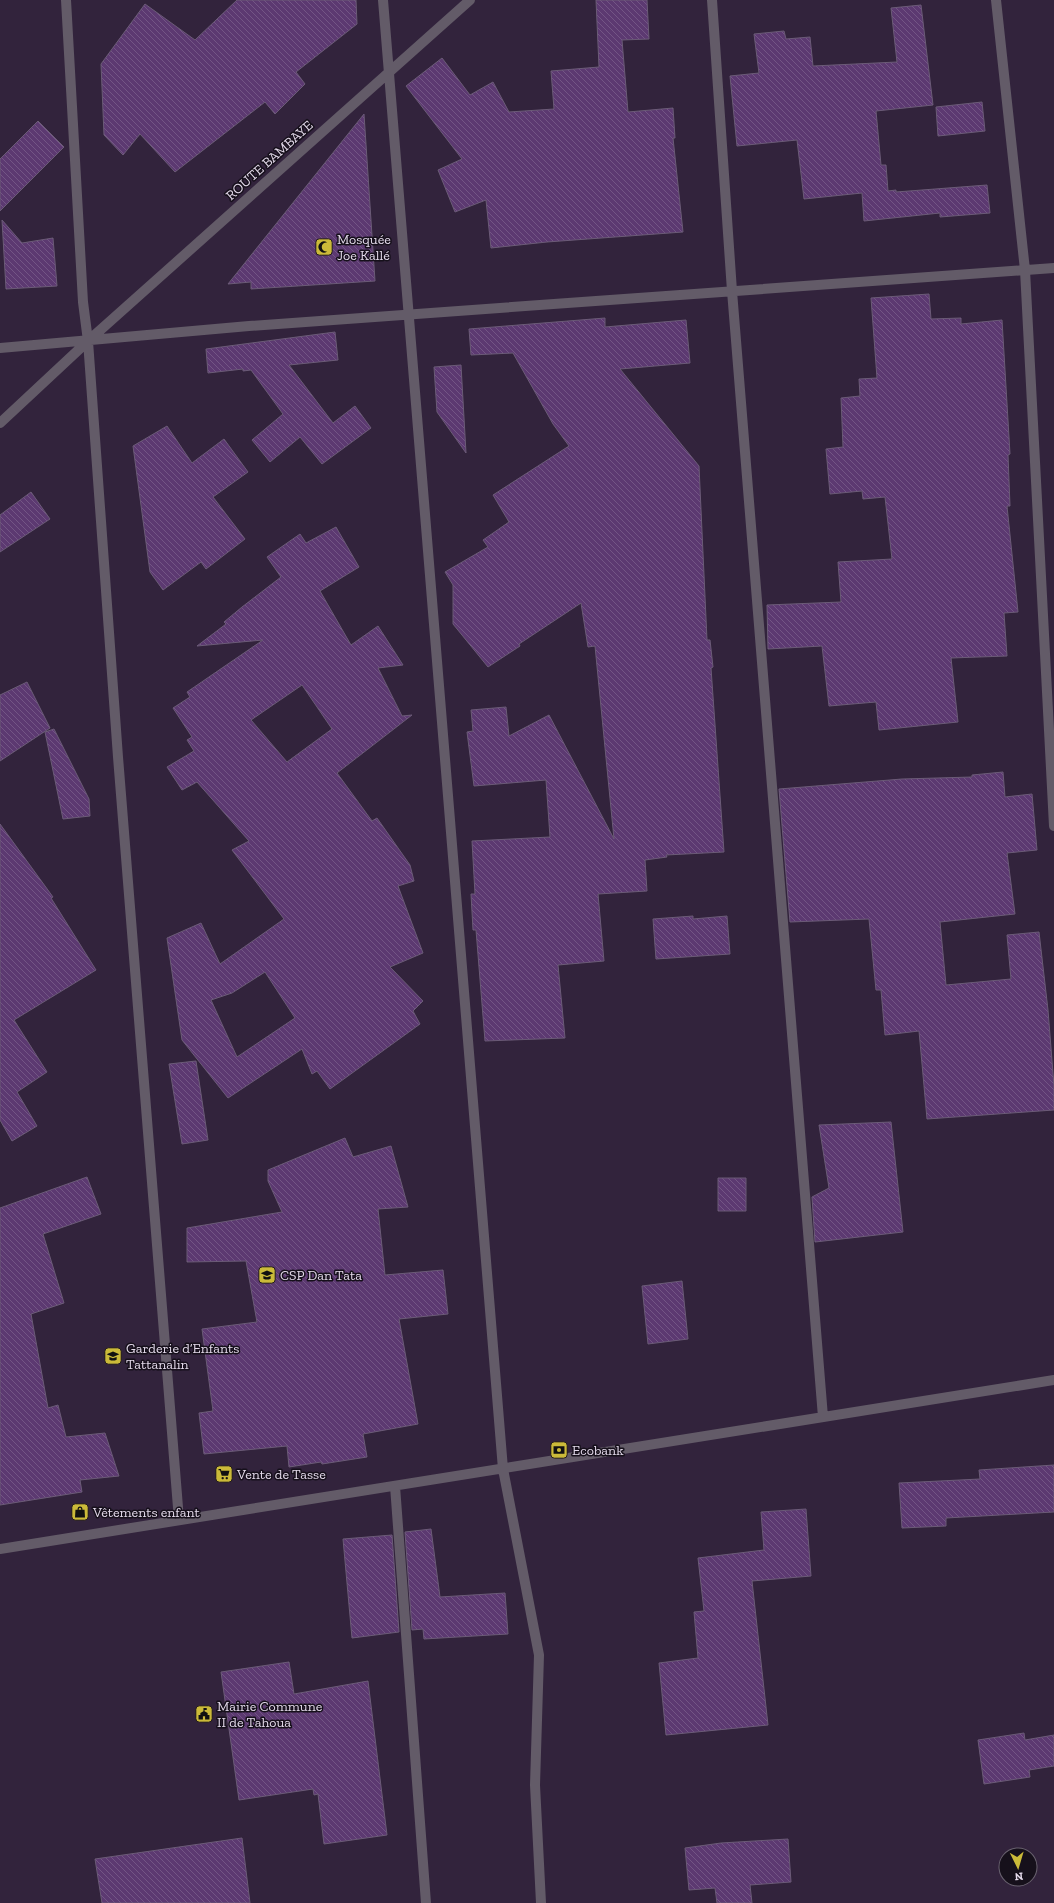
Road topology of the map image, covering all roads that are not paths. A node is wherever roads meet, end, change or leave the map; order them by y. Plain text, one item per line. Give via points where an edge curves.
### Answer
1 (66, 0) edge
2 (383, 0) edge
3 (470, 0) edge
4 (712, 0) edge
5 (996, 0) edge
6 (388, 73) junction
7 (1054, 268) edge
8 (1025, 270) junction
9 (732, 291) junction
10 (408, 315) junction
11 (88, 341) junction
12 (0, 348) edge
13 (0, 423) edge
14 (1054, 826) edge
15 (1054, 1380) edge
16 (823, 1417) junction
17 (503, 1469) junction
18 (395, 1486) junction
19 (179, 1520) junction
20 (0, 1549) edge
21 (426, 1903) edge
22 (541, 1903) edge

1 - 11 street via 83,302
2 - 6 street
3 - 6 street, ROUTE BAMBAYE
4 - 9 street
5 - 8 street
6 - 10 street
6 - 11 street, ROUTE BAMBAYE
7 - 8 street
8 - 9 street
8 - 14 street
9 - 10 street
9 - 16 street
10 - 11 street
10 - 17 street
11 - 12 street
11 - 13 street, ROUTE BAMBAYE
11 - 19 street
15 - 16 street
16 - 17 street
17 - 18 street
17 - 22 street via 539,1655 535,1785
18 - 19 street
18 - 21 street
19 - 20 street

